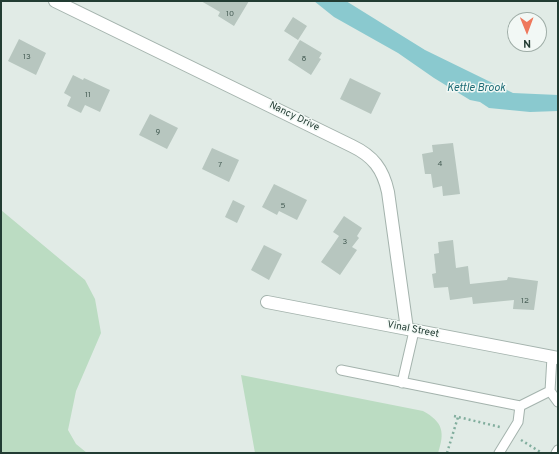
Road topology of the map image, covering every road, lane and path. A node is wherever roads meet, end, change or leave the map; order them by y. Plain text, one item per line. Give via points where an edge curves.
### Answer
1 (55, 1) edge
2 (267, 302) dead end
3 (410, 330) junction
4 (555, 357) edge
5 (341, 370) dead end
6 (402, 383) junction
7 (550, 391) junction
8 (558, 402) edge
9 (520, 406) junction
10 (454, 416) dead end
11 (458, 417) junction
12 (502, 428) dead end
13 (519, 438) dead end
14 (558, 450) edge
15 (446, 453) edge
16 (499, 453) edge
17 (542, 453) edge
18 (556, 453) edge

1 - 3 street, Nancy Drive via 352,146 373,159 386,180
2 - 3 street, Vinal Street
3 - 4 street, Vinal Street
3 - 6 lane
4 - 7 lane
5 - 6 lane
6 - 9 lane
7 - 8 lane
7 - 9 lane
9 - 16 lane via 518,422
10 - 11 path
11 - 12 path via 496,424
11 - 15 path
13 - 17 path
14 - 18 lane

